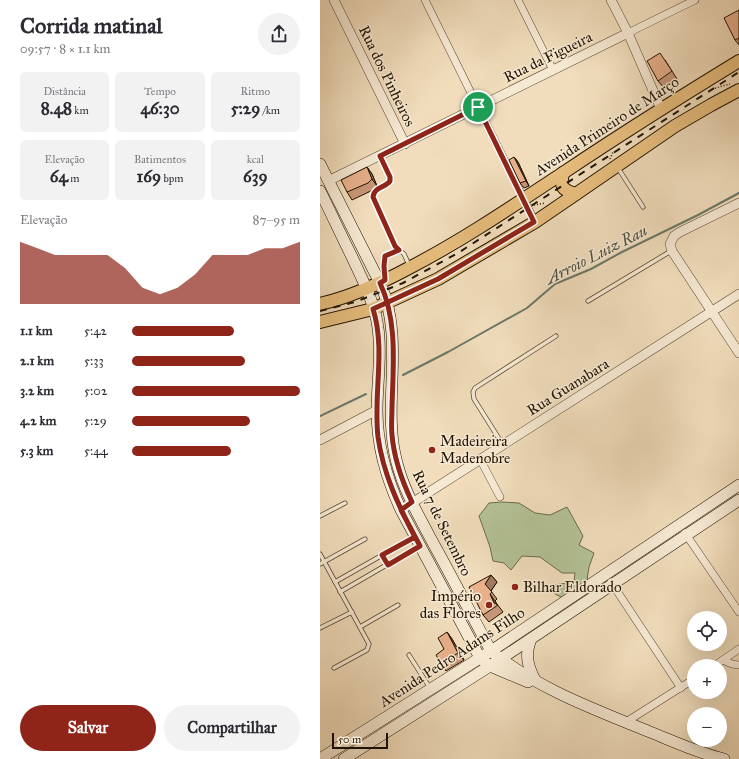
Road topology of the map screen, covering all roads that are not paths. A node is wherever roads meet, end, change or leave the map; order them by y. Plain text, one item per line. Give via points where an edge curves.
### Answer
1 (334, 0) edge
2 (425, 0) edge
3 (518, 0) edge
4 (611, 0) edge
5 (695, 0) edge
6 (628, 33) junction
7 (739, 61) edge
8 (553, 70) junction
9 (739, 90) edge
10 (478, 107) junction
11 (661, 109) junction
12 (405, 144) junction
13 (380, 156) junction
14 (320, 164) edge
15 (617, 166) junction
16 (563, 173) junction
17 (328, 181) junction
18 (320, 191) edge
19 (576, 194) junction
20 (524, 200) junction
21 (739, 203) edge
22 (644, 207) dead end
23 (534, 222) junction
24 (672, 246) junction
25 (399, 250) junction
26 (410, 267) junction
27 (383, 282) junction
28 (366, 288) junction
29 (739, 294) edge
30 (588, 301) dead end
31 (387, 302) junction
32 (320, 304) edge
33 (373, 309) junction
34 (712, 312) junction
35 (320, 322) edge
36 (556, 336) dead end
37 (739, 353) edge
38 (377, 410) junction
39 (320, 440) edge
40 (503, 445) junction
41 (480, 459) junction
42 (739, 486) edge
43 (500, 496) dead end
44 (739, 500) edge
45 (412, 502) junction
46 (345, 503) dead end
47 (401, 510) junction
48 (320, 516) edge
49 (679, 524) junction
50 (686, 535) junction
51 (364, 538) dead end
52 (417, 541) junction
53 (320, 554) edge
54 (382, 555) junction
55 (322, 563) edge
56 (388, 565) junction
57 (606, 574) junction
58 (335, 582) junction
59 (613, 584) junction
60 (340, 592) junction
61 (398, 605) dead end
62 (352, 612) junction
63 (739, 612) edge
64 (360, 627) junction
65 (320, 628) edge
66 (531, 639) junction
67 (739, 649) edge
68 (491, 651) junction
69 (409, 655) dead end
70 (480, 658) junction
71 (501, 659) junction
72 (724, 659) edge
73 (727, 662) edge
74 (739, 665) edge
75 (490, 666) junction
76 (334, 668) dead end
77 (535, 680) junction
78 (687, 684) edge
79 (544, 686) junction
80 (681, 688) junction
81 (430, 689) junction
82 (626, 722) junction
83 (707, 757) edge
84 (320, 759) edge
85 (344, 759) edge
86 (724, 759) edge

1 - 12 street, Rua dos Pinheiros
2 - 10 street
3 - 8 street
4 - 6 street
5 - 6 street, Rua da Figueira
6 - 8 street, Rua da Figueira
6 - 11 street
7 - 11 main road, Avenida Primeiro de Março
8 - 10 street, Rua da Figueira
9 - 15 main road via 675,126
10 - 12 street, Rua da Figueira
10 - 20 street
11 - 16 main road, Avenida Primeiro de Março
12 - 13 street, Rua da Figueira
13 - 17 street, Rua da Figueira
13 - 25 lane via 390,181 376,189 373,197
14 - 17 main road, Rua 7 de Setembro
15 - 19 main road
15 - 22 lane
16 - 19 main road via 561,181 564,188
16 - 20 main road, Avenida Primeiro de Março
17 - 27 main road, Rua 7 de Setembro
18 - 28 main road, Rua 7 de Setembro
19 - 23 main road
20 - 23 street
20 - 26 main road, Avenida Primeiro de Março
21 - 24 street via 680,232 674,236
23 - 31 main road via 438,279
24 - 30 lane
24 - 34 street
25 - 26 lane via 404,254
25 - 27 lane via 385,256
26 - 27 main road, Avenida Primeiro de Março
27 - 28 main road, Avenida Primeiro de Março
27 - 31 main road, Rua 7 de Setembro
28 - 32 main road, Avenida Primeiro de Março
28 - 33 main road, Rua 7 de Setembro
29 - 34 street, Rua Guanabara
31 - 33 main road
31 - 45 main road, Rua 7 de Setembro via 393,343 392,435 397,464
33 - 35 main road
33 - 38 main road, Rua 7 de Setembro via 378,334
34 - 37 street
34 - 40 street, Rua Guanabara
36 - 40 lane via 478,385 473,392 474,399
38 - 39 street
38 - 47 main road, Rua 7 de Setembro via 378,436 384,467
40 - 41 street, Rua Guanabara
41 - 43 street
41 - 45 street, Rua Guanabara
42 - 49 main road, Avenida Pedro Adams Filho
44 - 50 main road, Avenida Pedro Adams Filho
45 - 47 street, Rua Guanabara
45 - 68 main road, Rua 7 de Setembro
46 - 48 lane
47 - 52 main road, Rua 7 de Setembro
49 - 50 street
49 - 57 main road, Avenida Pedro Adams Filho
50 - 59 main road, Avenida Pedro Adams Filho
50 - 63 street
51 - 55 lane
52 - 54 lane
52 - 56 lane
52 - 70 main road, Rua 7 de Setembro
53 - 55 lane
54 - 56 lane
54 - 58 lane
55 - 58 lane
56 - 60 lane
57 - 59 street
57 - 68 main road, Avenida Pedro Adams Filho
58 - 60 lane
59 - 66 main road, Avenida Pedro Adams Filho
59 - 80 street
60 - 62 lane
61 - 64 lane
62 - 64 lane
62 - 65 lane
64 - 76 lane via 369,648
66 - 71 main road, Avenida Pedro Adams Filho
66 - 77 main road via 526,658
67 - 72 street
68 - 70 main road, Avenida Pedro Adams Filho
68 - 71 main road, Rua 7 de Setembro
69 - 81 lane
70 - 75 main road, Rua 7 de Setembro
70 - 81 main road, Avenida Pedro Adams Filho
71 - 75 main road, Avenida Pedro Adams Filho
71 - 77 main road, Rua 7 de Setembro
73 - 74 street
75 - 79 main road, Rua 7 de Setembro
75 - 85 main road, Avenida Pedro Adams Filho
77 - 79 main road, Rua 7 de Setembro
78 - 80 street
79 - 82 main road
80 - 82 street
81 - 84 main road, Avenida Pedro Adams Filho
82 - 83 main road
83 - 86 main road

